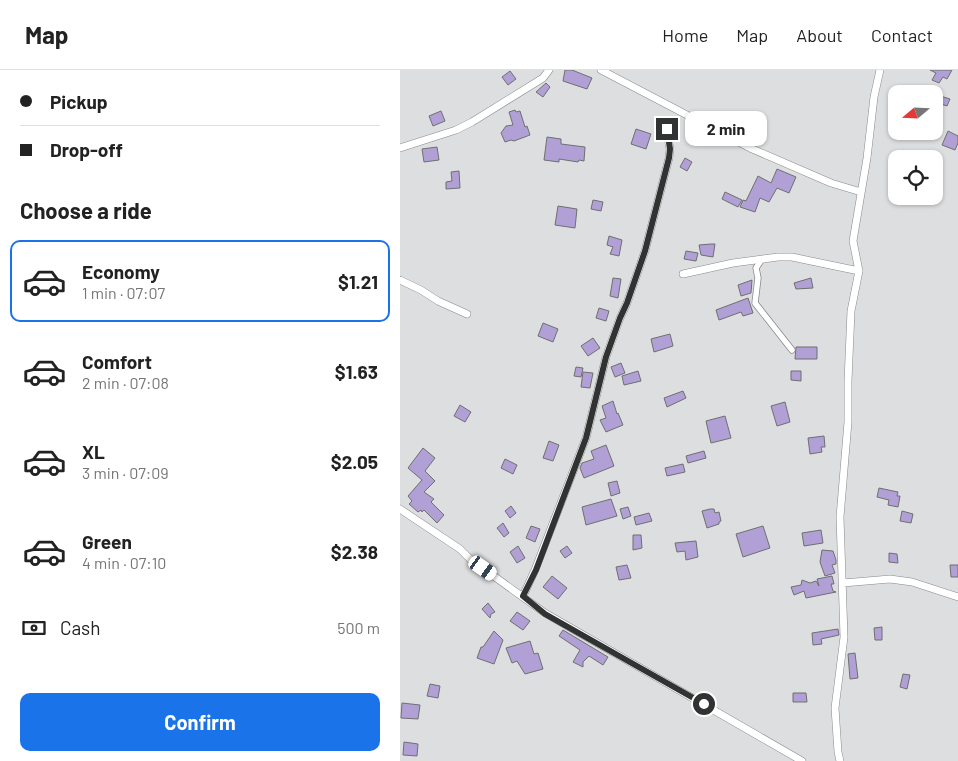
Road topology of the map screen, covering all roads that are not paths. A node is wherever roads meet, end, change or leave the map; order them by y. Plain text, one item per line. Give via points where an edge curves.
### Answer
1 (549, 70) edge
2 (600, 70) edge
3 (880, 70) edge
4 (665, 122) dead end
5 (400, 148) edge
6 (861, 192) junction
7 (762, 259) junction
8 (859, 271) junction
9 (683, 274) dead end
10 (400, 280) edge
11 (467, 314) dead end
12 (792, 350) dead end
13 (400, 509) edge
14 (843, 583) junction
15 (523, 596) junction
16 (958, 597) edge
17 (802, 761) edge
18 (840, 761) edge

1 - 5 street via 543,78 472,122
2 - 6 street via 750,148 831,183
3 - 6 street
4 - 15 street via 669,158 645,251 606,357 586,438
6 - 8 street via 853,240
7 - 8 street via 792,256
7 - 9 street
7 - 12 street via 756,268 755,303
8 - 14 street via 851,311 848,422 840,517
10 - 11 street
13 - 15 street
14 - 16 street via 890,579 912,582
14 - 18 street via 844,637 835,708
15 - 17 street via 545,614

